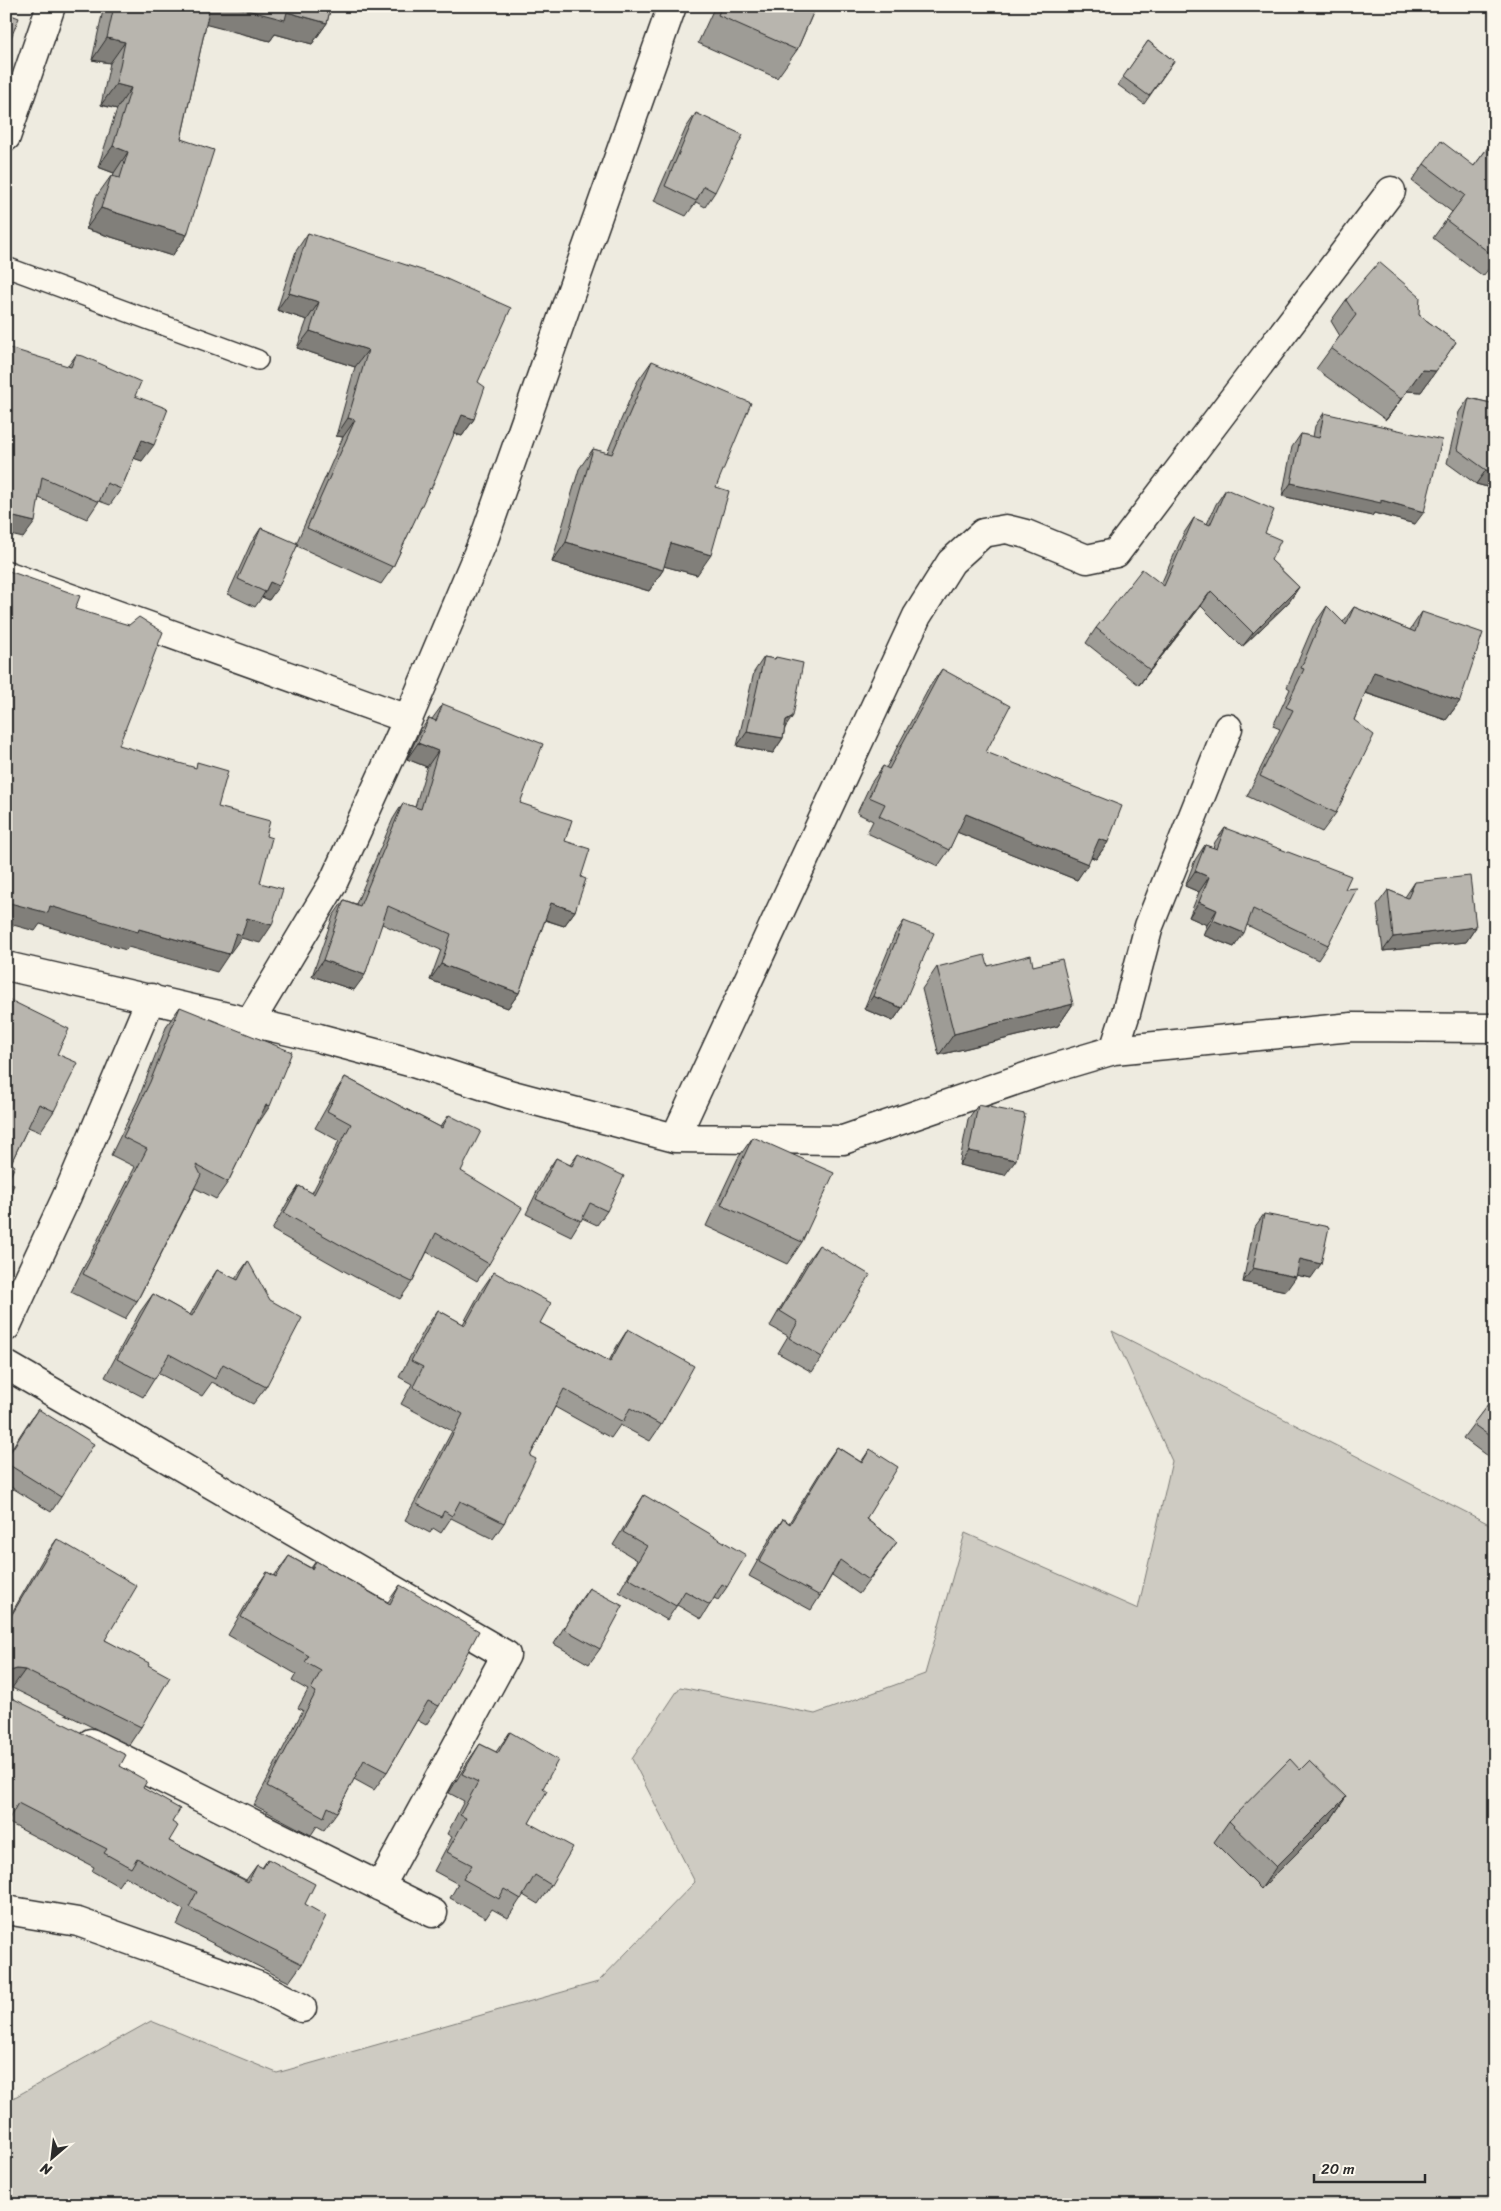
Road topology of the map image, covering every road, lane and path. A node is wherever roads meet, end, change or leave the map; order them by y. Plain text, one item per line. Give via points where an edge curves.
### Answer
1 (50, 6) edge
2 (672, 6) edge
3 (6, 136) edge
4 (1391, 191) dead end
5 (6, 266) edge
6 (258, 360) dead end
7 (6, 575) edge
8 (408, 719) junction
9 (1228, 728) dead end
10 (6, 966) edge
11 (151, 998) junction
12 (250, 1022) junction
13 (1495, 1028) edge
14 (1114, 1050) junction
15 (675, 1138) junction
16 (6, 1327) edge
17 (6, 1365) edge
18 (69, 1732) edge
19 (380, 1887) junction
20 (6, 1910) edge
21 (433, 1913) dead end
22 (302, 2008) dead end

1 - 3 street
2 - 8 street via 484,539
4 - 15 street via 1116,553 1087,559 1006,529 983,533 951,562 918,616
5 - 6 lane
7 - 8 street
8 - 12 street via 332,885
9 - 14 street via 1149,926
10 - 11 street
11 - 12 street
11 - 16 street via 67,1196
12 - 15 street via 413,1063 509,1094
13 - 14 street via 1352,1027
14 - 15 street via 843,1140
17 - 19 street via 506,1655
18 - 19 street
19 - 21 street
20 - 22 street via 78,1922 259,1986

